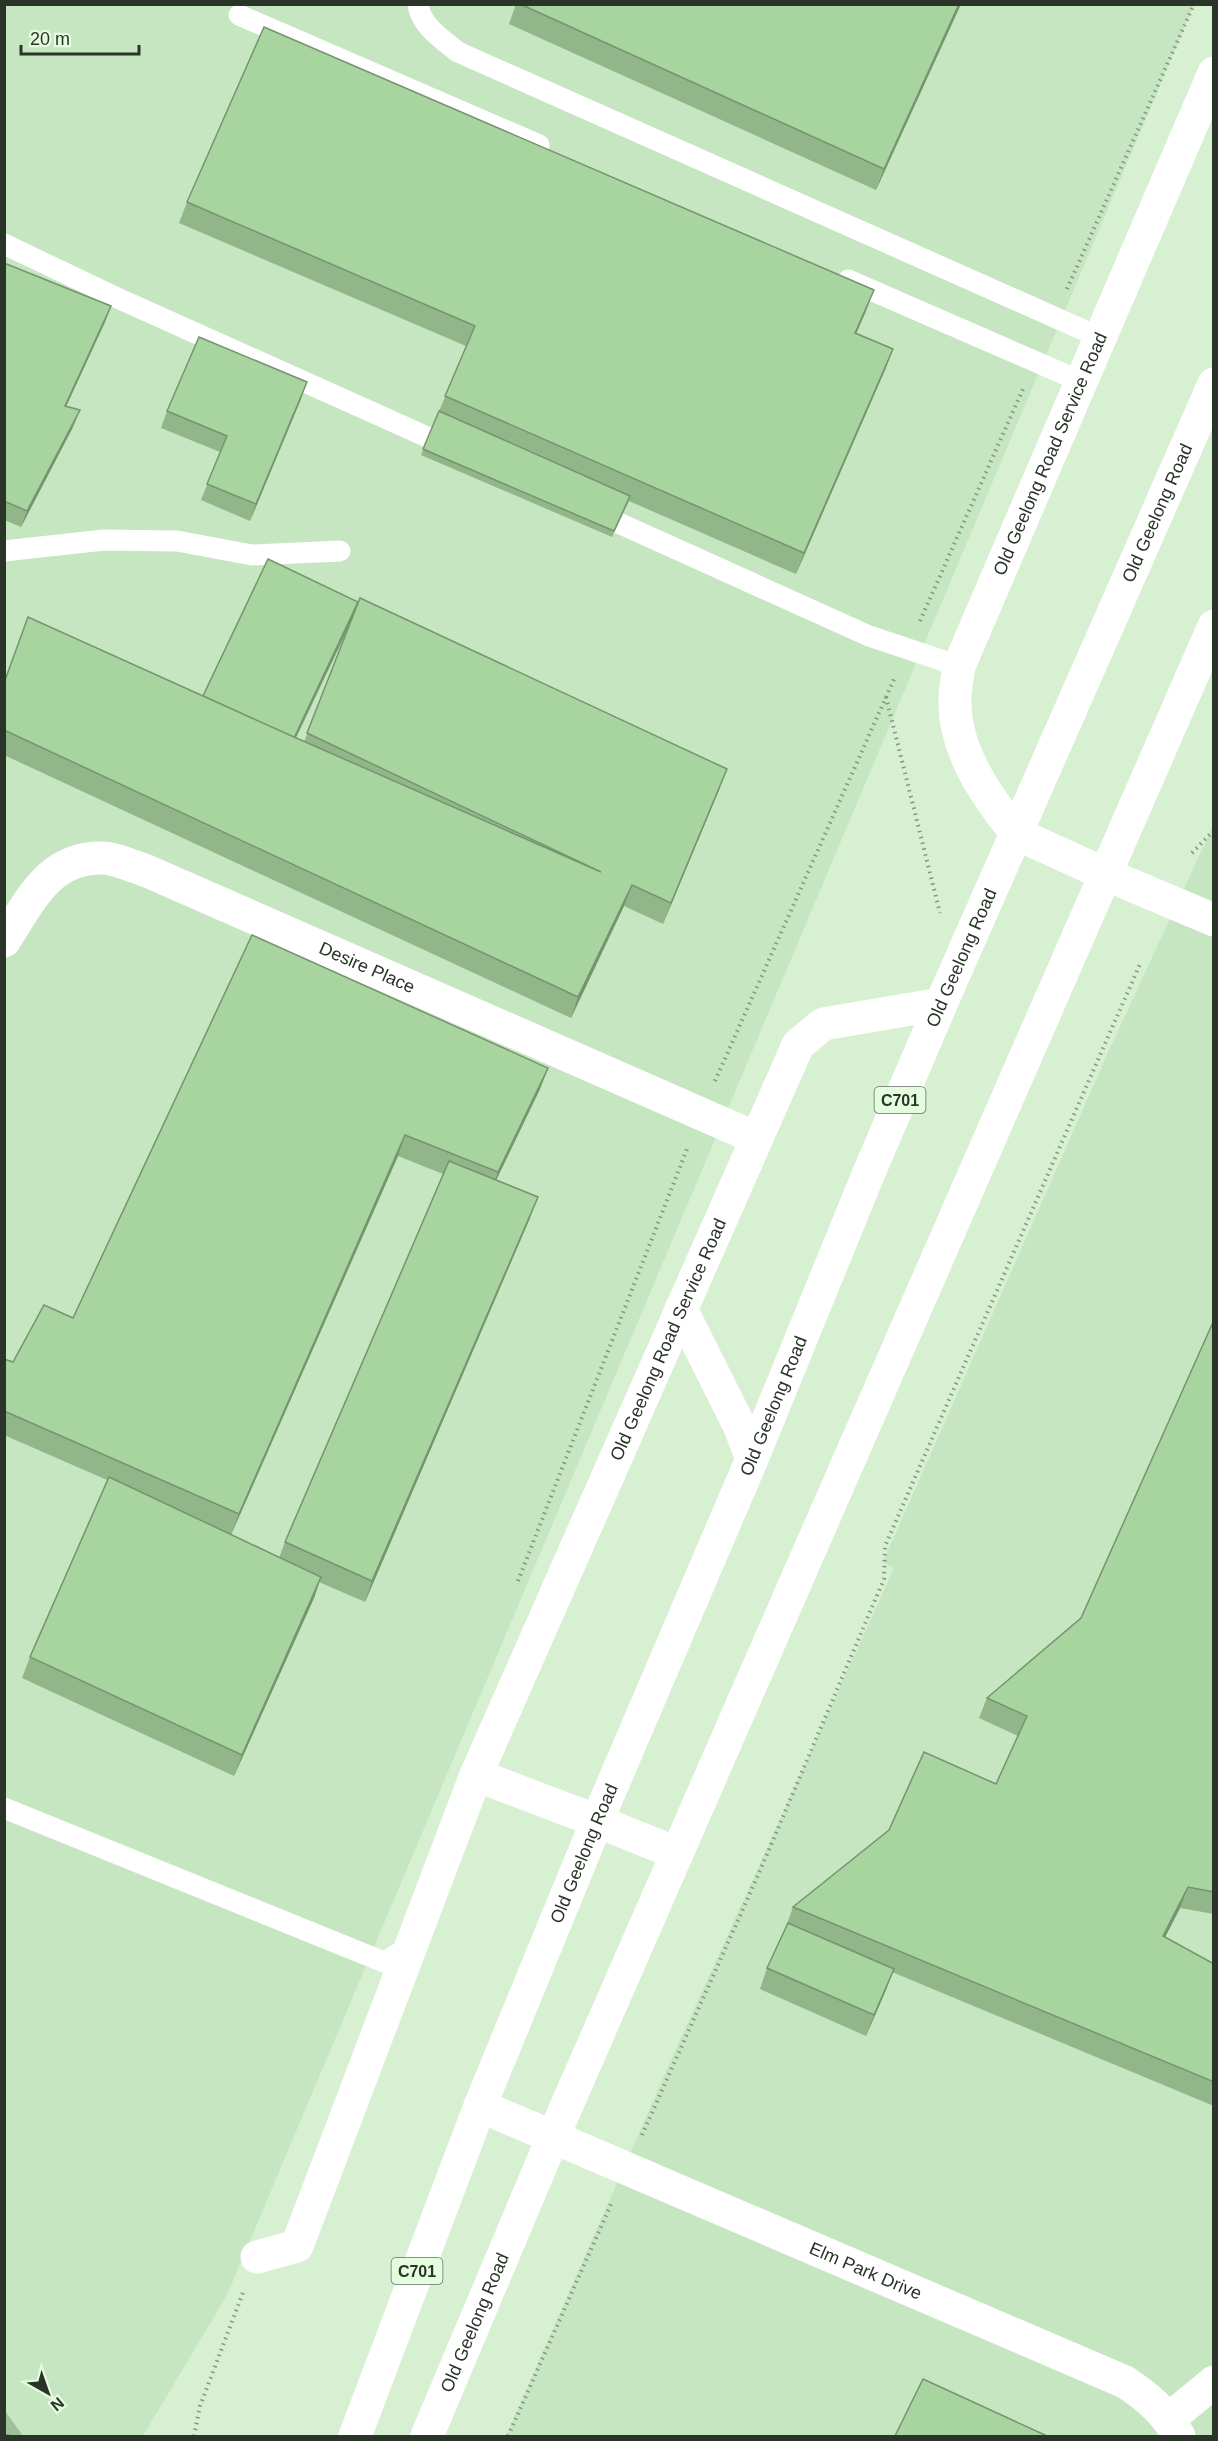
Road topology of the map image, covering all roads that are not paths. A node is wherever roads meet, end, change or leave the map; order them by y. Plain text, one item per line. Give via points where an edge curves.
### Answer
1 (418, 4) edge
2 (239, 15) dead end
3 (1214, 73) edge
4 (555, 152) edge
5 (4, 244) edge
6 (825, 270) edge
7 (1099, 337) junction
8 (1080, 381) junction
9 (1214, 384) edge
10 (471, 457) edge
11 (569, 501) edge
12 (4, 551) edge
13 (340, 551) dead end
14 (1214, 626) edge
15 (959, 666) junction
16 (1017, 834) junction
17 (1105, 874) junction
18 (1214, 920) edge
19 (4, 941) edge
20 (941, 1004) junction
21 (756, 1138) junction
22 (681, 1309) junction
23 (752, 1460) junction
24 (476, 1775) junction
25 (4, 1808) edge
26 (597, 1821) junction
27 (676, 1853) junction
28 (411, 1946) junction
29 (480, 2106) junction
30 (553, 2137) junction
31 (257, 2257) road end
32 (1214, 2382) edge
33 (1174, 2428) edge
34 (355, 2436) edge
35 (427, 2436) edge

1 - 7 lane via 434,32 458,52
2 - 4 lane
3 - 7 main road, Old Geelong Road Service Road
5 - 10 lane
6 - 8 lane
7 - 8 main road, Old Geelong Road Service Road
8 - 15 main road, Old Geelong Road Service Road
9 - 16 main road, Old Geelong Road / C701
11 - 15 lane via 869,636
12 - 13 lane via 104,540 177,541 252,555
14 - 17 main road, Old Geelong Road
15 - 16 main road, Old Geelong Road Service Road via 955,699 968,762 992,803
16 - 17 main road
16 - 20 main road, Old Geelong Road / C701
17 - 18 main road
17 - 27 main road, Old Geelong Road
19 - 21 main road, Desire Place via 42,883 70,862 104,858 158,876
20 - 21 main road, Old Geelong Road Service Road via 823,1024 798,1045
20 - 23 main road, Old Geelong Road / C701
21 - 22 main road, Old Geelong Road Service Road
22 - 23 main road via 739,1425
22 - 24 main road, Old Geelong Road Service Road
23 - 26 main road, Old Geelong Road / C701
24 - 26 main road
24 - 28 main road, Old Geelong Road Service Road
25 - 28 lane via 384,1962
26 - 27 main road
26 - 29 main road, Old Geelong Road / C701
27 - 30 main road, Old Geelong Road
28 - 31 main road, Old Geelong Road Service Road via 297,2246
29 - 30 main road, Elm Park Drive
29 - 34 main road, Old Geelong Road / C701
30 - 33 main road, Elm Park Drive via 1125,2382 1148,2397
30 - 35 main road, Old Geelong Road
32 - 33 main road, Elm Park Drive

